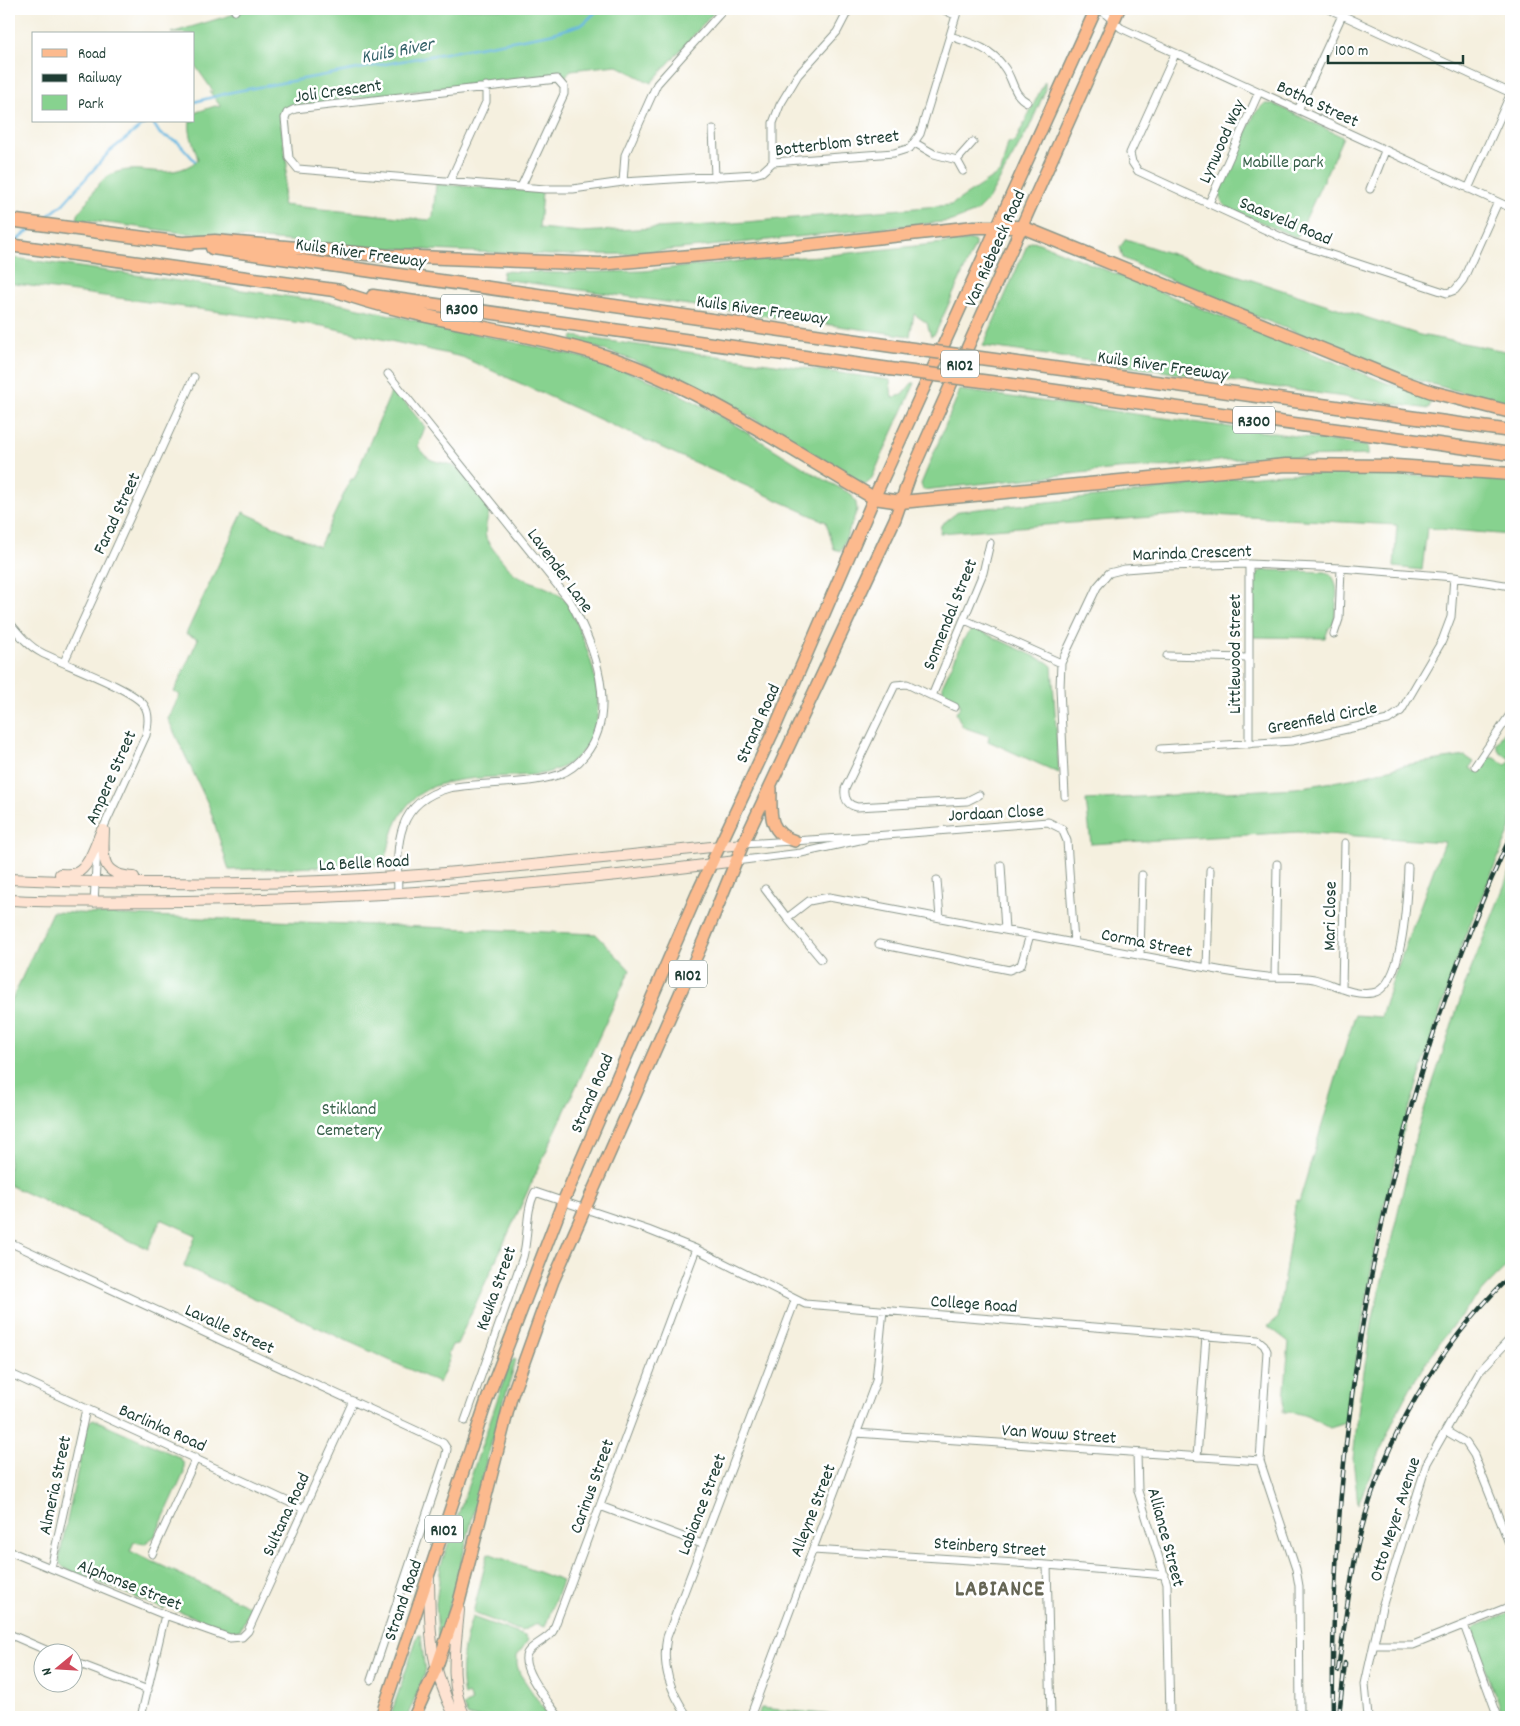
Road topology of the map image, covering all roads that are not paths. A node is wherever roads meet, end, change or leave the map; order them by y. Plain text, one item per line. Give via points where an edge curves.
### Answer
1 (724, 9) edge
2 (849, 9) edge
3 (942, 9) edge
4 (1096, 9) edge
5 (1100, 9) edge
6 (1120, 9) edge
7 (1329, 9) edge
8 (956, 12) edge
9 (1344, 12) edge
10 (1113, 22) junction
11 (950, 36) junction
12 (1175, 54) junction
13 (486, 86) junction
14 (1259, 92) junction
15 (1511, 93) edge
16 (1027, 102) dead end
17 (1298, 110) junction
18 (713, 129) dead end
19 (973, 142) dead end
20 (915, 143) junction
21 (1385, 151) junction
22 (957, 160) junction
23 (772, 162) junction
24 (963, 171) dead end
25 (715, 176) junction
26 (450, 181) junction
27 (623, 182) junction
28 (521, 187) junction
29 (1370, 189) dead end
30 (1468, 189) junction
31 (1498, 202) junction
32 (1209, 203) junction
33 (1511, 208) edge
34 (9, 220) edge
35 (996, 225) junction
36 (1022, 226) junction
37 (183, 243) junction
38 (9, 245) edge
39 (334, 290) junction
40 (388, 374) dead end
41 (194, 377) dead end
42 (1511, 412) edge
43 (1511, 432) edge
44 (1511, 454) edge
45 (1511, 474) edge
46 (874, 498) junction
47 (901, 502) junction
48 (990, 543) dead end
49 (1249, 564) junction
50 (1341, 568) junction
51 (1454, 577) junction
52 (1511, 586) edge
53 (965, 620) junction
54 (9, 622) edge
55 (1334, 634) dead end
56 (1167, 656) dead end
57 (1247, 658) junction
58 (64, 662) junction
59 (1061, 663) junction
60 (932, 696) junction
61 (955, 707) dead end
62 (1511, 713) edge
63 (1249, 744) junction
64 (1160, 749) dead end
65 (1475, 766) dead end
66 (771, 786) junction
67 (979, 795) dead end
68 (1065, 796) dead end
69 (103, 828) junction
70 (874, 836) junction
71 (795, 841) junction
72 (1345, 843) dead end
73 (743, 844) junction
74 (721, 846) junction
75 (736, 861) junction
76 (712, 864) junction
77 (1277, 864) dead end
78 (1001, 865) dead end
79 (1408, 867) dead end
80 (1210, 870) dead end
81 (1142, 875) dead end
82 (398, 876) junction
83 (9, 879) edge
84 (40, 880) junction
85 (936, 880) dead end
86 (95, 882) junction
87 (147, 884) junction
88 (765, 889) dead end
89 (398, 894) junction
90 (9, 900) edge
91 (94, 902) junction
92 (787, 918) junction
93 (940, 918) junction
94 (1005, 930) junction
95 (1030, 935) junction
96 (1074, 943) junction
97 (878, 944) dead end
98 (1140, 956) junction
99 (821, 959) dead end
100 (1208, 968) junction
101 (1275, 977) junction
102 (1342, 989) junction
103 (563, 1202) junction
104 (583, 1209) junction
105 (9, 1242) edge
106 (696, 1249) junction
107 (795, 1301) junction
108 (883, 1310) junction
109 (1206, 1336) junction
110 (1510, 1343) edge
111 (9, 1373) edge
112 (353, 1401) junction
113 (86, 1409) junction
114 (465, 1421) dead end
115 (1446, 1431) junction
116 (856, 1433) junction
117 (1137, 1454) junction
118 (1198, 1457) junction
119 (196, 1458) junction
120 (1260, 1461) junction
121 (600, 1506) junction
122 (304, 1510) junction
123 (702, 1544) junction
124 (1511, 1548) edge
125 (813, 1550) junction
126 (9, 1551) edge
127 (152, 1554) dead end
128 (1047, 1565) junction
129 (51, 1568) junction
130 (429, 1576) junction
131 (1164, 1576) junction
132 (459, 1602) junction
133 (1511, 1606) edge
134 (165, 1615) junction
135 (1464, 1625) junction
136 (9, 1634) edge
137 (242, 1637) joint
138 (32, 1644) edge
139 (1374, 1645) junction
140 (82, 1665) edge
141 (436, 1670) junction
142 (371, 1680) dead end
143 (148, 1690) junction
144 (141, 1717) edge
145 (381, 1717) edge
146 (414, 1717) edge
147 (455, 1717) edge
148 (465, 1717) edge
149 (559, 1717) edge
150 (688, 1717) edge
151 (750, 1717) edge
152 (1050, 1717) edge
153 (1170, 1717) edge
154 (1300, 1717) edge
155 (1368, 1717) edge
156 (1498, 1717) edge

1 - 27 street via 657,84 624,155
2 - 23 street via 837,32 798,75 780,105 774,123
3 - 8 street
4 - 35 main road, Van Riebeeck Road / R102
5 - 10 street, Botha Street
6 - 10 main road, Van Riebeeck Road / R102
7 - 9 street
8 - 11 street, Botterblom Street
9 - 15 street
9 - 17 street
10 - 12 street, Botha Street
10 - 36 main road, Van Riebeeck Road / R102
11 - 16 street via 994,55 1005,68 1017,95
11 - 20 street, Botterblom Street via 926,120
12 - 14 street, Botha Street
12 - 32 street, Saasveld Road via 1131,158 1138,171
13 - 26 street via 486,102
13 - 26 street, Joli Crescent via 294,109 285,118 289,158 298,169
13 - 28 street, Joli Crescent via 552,79 560,81 564,87 564,94
14 - 17 street, Botha Street
14 - 32 street, Lynwood Way
15 - 30 street
17 - 21 street, Botha Street
18 - 25 street
19 - 22 street
20 - 22 street via 934,154
20 - 23 street, Botterblom Street via 894,153
21 - 29 street
21 - 30 street, Botha Street
22 - 24 street
23 - 25 street, Botterblom Street via 758,173
25 - 27 street, Botterblom Street
26 - 28 street, Joli Crescent
27 - 28 street, Joli Crescent via 573,189
30 - 31 street, Botha Street
31 - 32 street, Saasveld Road via 1463,280 1455,290 1447,293 1292,242
31 - 33 street, Botha Street
34 - 37 highway, Kuils River Freeway / R300
35 - 36 highway
35 - 37 highway via 600,264 392,256 214,241
35 - 46 main road, Van Riebeeck Road / R102
36 - 42 highway via 1398,380
36 - 47 main road, Van Riebeeck Road / R102
37 - 43 highway, Kuils River Freeway / R300, bridge
38 - 39 highway, R300
39 - 44 highway, R300, bridge
39 - 46 highway via 363,301 537,339 623,363 688,391
40 - 82 street, Lavender Lane via 570,601 584,629 602,700 598,733 591,747 565,772 548,778 449,788 437,791 419,803 404,822 399,835
41 - 58 street, Farad Street
45 - 47 highway via 1396,466 1286,465
46 - 47 highway
46 - 74 main road, Strand Road / R102
47 - 66 main road, R102
48 - 53 street, Sonnendal Street via 983,573
49 - 50 street, Marinda Crescent
49 - 57 street, Littlewood Street
49 - 59 street, Marinda Crescent via 1164,566 1109,573 1096,587
50 - 51 street, Marinda Crescent
50 - 55 street via 1340,619
51 - 52 street, Marinda Crescent
51 - 63 street, Greenfield Circle via 1448,628 1401,711 1388,720 1359,728 1292,741
53 - 59 street
53 - 60 street, Sonnendal Street
54 - 58 street, Ampere Street via 36,649
56 - 57 street
57 - 63 street, Littlewood Street
58 - 69 street, Ampere Street via 131,695 142,703 147,713 146,735
59 - 68 street, Marinda Crescent
60 - 61 street, Sonnendal Street
60 - 67 street, Sonnendal Street via 907,684 894,686 845,789 846,799 856,807 966,801
62 - 65 street
63 - 64 street, Greenfield Circle
66 - 71 main road via 773,825 778,833
66 - 73 main road, R102
69 - 84 main road via 79,871
69 - 86 street, Ampere Street via 97,849
69 - 87 main road via 106,865 115,874 134,877
70 - 71 street, Jordaan Close
70 - 75 street, Jordaan Close via 801,853
70 - 96 street, Jordaan Close via 1036,822 1055,824 1066,834
71 - 73 street, Jordaan Close
72 - 102 street, Mari Close
73 - 74 main road, La Belle Road
73 - 75 main road, R102
74 - 76 main road, Strand Road / R102
74 - 82 main road, La Belle Road
75 - 76 main road, La Belle Road
75 - 104 main road, R102
76 - 89 main road, La Belle Road
76 - 103 main road, Strand Road / R102
77 - 101 street
78 - 94 street
79 - 102 street, Corma Street via 1406,926 1387,981 1377,992
80 - 100 street
81 - 98 street
82 - 87 main road, La Belle Road via 263,883
82 - 89 street, Lavender Lane
83 - 84 main road, La Belle Road
84 - 86 main road, La Belle Road
85 - 93 street
86 - 87 main road, La Belle Road
86 - 91 street, Ampere Street
88 - 92 street
89 - 91 main road, La Belle Road
90 - 91 main road, La Belle Road
92 - 93 street, Corma Street via 813,899 829,897
92 - 99 street
93 - 94 street, Corma Street
94 - 95 street, Corma Street
95 - 96 street, Corma Street
95 - 97 street via 1021,964 1010,970
96 - 98 street, Corma Street
98 - 100 street, Corma Street
100 - 101 street, Corma Street
101 - 102 street, Corma Street via 1313,979
103 - 104 street, College Road
103 - 114 street, Keuka Street via 535,1192 531,1200 523,1257
103 - 130 main road, Strand Road / R102 via 501,1360
104 - 106 street, College Road
104 - 132 main road, R102 via 511,1398
105 - 112 street, Lavalle Street
106 - 107 street, College Road
106 - 121 street, Carinus Street
107 - 108 street, College Road
107 - 123 street, Labiance Street
108 - 109 street, College Road
108 - 116 street, Alleyne Street via 876,1381
109 - 118 street
109 - 120 street, College Road via 1254,1339 1266,1348
110 - 115 street, Otto Meyer Avenue via 1479,1372
111 - 113 street, Barlinka Road
112 - 122 street, Sultana Road
112 - 142 street, Lavalle Street via 440,1440 447,1452
113 - 119 street, Barlinka Road
113 - 129 street, Almeria Street
115 - 124 street via 1466,1443 1474,1455
115 - 139 street, Otto Meyer Avenue via 1427,1463 1388,1584
116 - 117 street, Van Wouw Street
116 - 125 street, Alleyne Street
117 - 118 street, Van Wouw Street
117 - 131 street, Alliance Street via 1138,1491
118 - 120 street, Van Wouw Street
119 - 122 street, Barlinka Road
119 - 127 street
120 - 154 street via 1299,1586
121 - 123 street
121 - 149 street, Carinus Street via 553,1631 525,1658 527,1669
122 - 137 street, Sultana Road via 248,1632
123 - 150 street, Labiance Street via 664,1648 670,1685
125 - 128 street, Steinberg Street
125 - 151 street, Alleyne Street
126 - 129 street, Alphonse Street
128 - 131 street, Steinberg Street
128 - 152 street
129 - 134 street, Alphonse Street
130 - 141 main road via 429,1630
130 - 145 main road, Strand Road / R102
131 - 153 street, Alliance Street via 1168,1594
132 - 141 main road, R102
132 - 148 main road via 453,1678
133 - 135 street
134 - 137 street, Alphonse Street via 232,1638
134 - 143 street
135 - 139 street via 1409,1646
135 - 156 street
136 - 138 street
139 - 155 street, Otto Meyer Avenue via 1365,1684
140 - 143 street
141 - 146 main road, R102
141 - 147 main road via 440,1687
143 - 144 street

